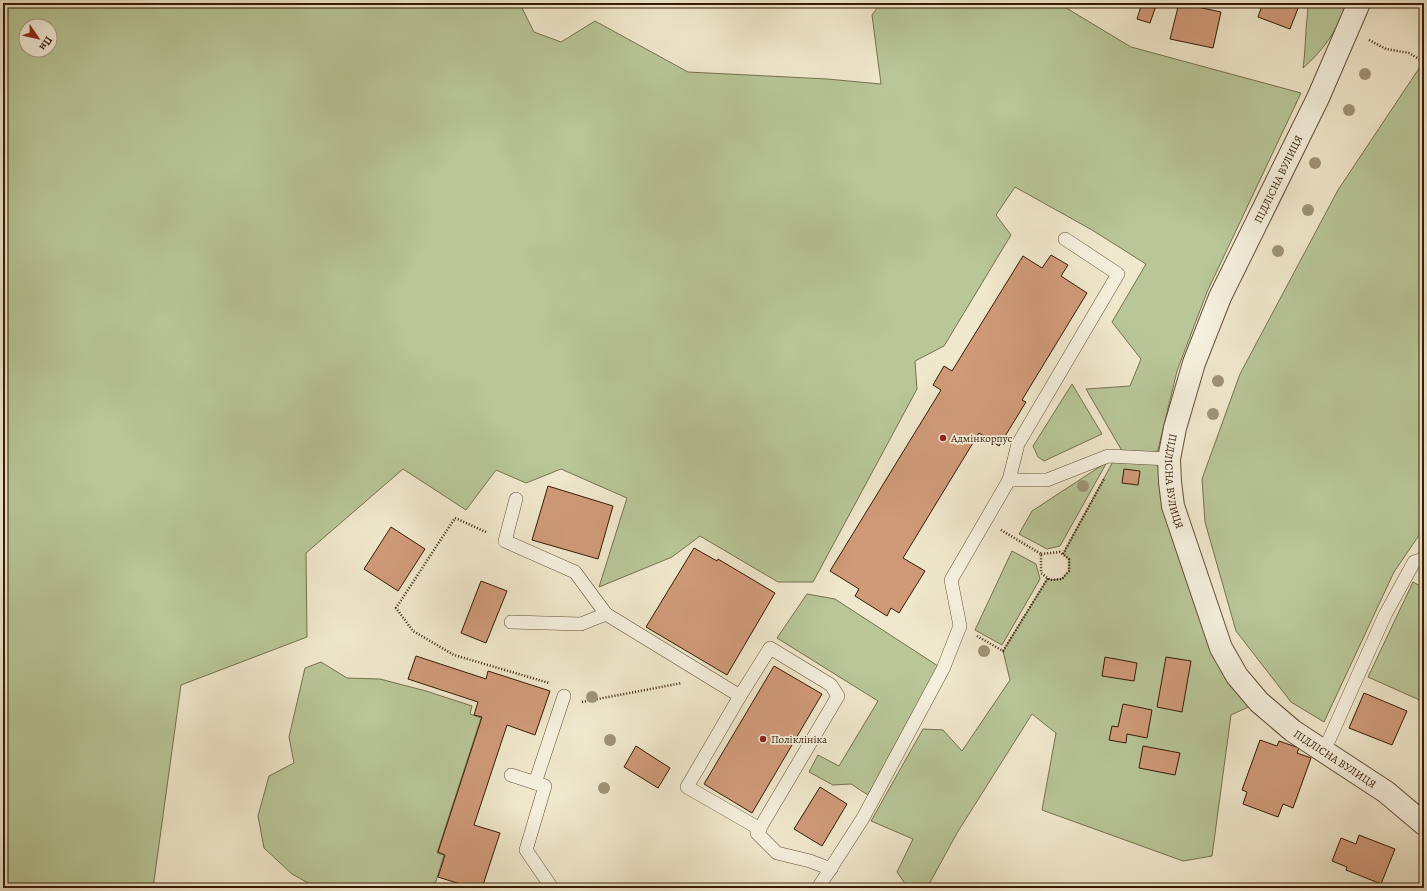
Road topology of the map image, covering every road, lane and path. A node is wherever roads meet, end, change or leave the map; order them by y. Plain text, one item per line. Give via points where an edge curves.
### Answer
1 (1359, 3) edge
2 (1348, 31) junction
3 (1424, 62) edge
4 (1065, 239) dead end
5 (1116, 456) junction
6 (1169, 459) junction
7 (1009, 480) junction
8 (516, 499) dead end
9 (985, 521) junction
10 (505, 541) junction
11 (1040, 554) junction
12 (1063, 554) junction
13 (1424, 558) edge
14 (1048, 578) junction
15 (606, 614) junction
16 (511, 622) dead end
17 (960, 626) junction
18 (710, 678) junction
19 (740, 696) junction
20 (563, 701) junction
21 (1324, 751) junction
22 (511, 775) dead end
23 (535, 783) junction
24 (1424, 824) edge
25 (760, 829) junction
26 (831, 868) junction
27 (552, 888) edge
28 (818, 888) edge

1 - 2 street, ПІДЛІСНА ВУЛИЦЯ
2 - 3 path via 1386,49 1409,53
2 - 6 street, ПІДЛІСНА ВУЛИЦЯ via 1220,298 1194,363 1175,428
4 - 7 lane via 1118,274 1018,444
5 - 6 lane
5 - 7 lane via 1108,456 1047,480
5 - 12 path
6 - 21 street, ПІДЛІСНА ВУЛИЦЯ via 1173,506 1221,648 1237,676 1259,702 1292,731
7 - 9 lane
8 - 10 lane
9 - 11 path
9 - 17 lane via 951,580
10 - 15 lane via 575,572
10 - 20 path via 454,518 396,608 413,631 454,656 556,685
11 - 12 path
11 - 14 path via 1041,573
12 - 14 path via 1069,559 1069,571 1062,579
13 - 21 lane via 1414,562 1385,615
14 - 17 path via 1003,651
15 - 16 lane via 581,624
15 - 18 lane
17 - 26 lane via 944,670 863,818
18 - 19 lane
18 - 20 path
19 - 25 lane via 688,787
19 - 25 lane via 770,648 831,685 838,696
20 - 23 lane
21 - 24 street, ПІДЛІСНА ВУЛИЦЯ via 1386,792
22 - 23 lane
23 - 27 lane via 545,786 526,850
25 - 26 lane via 757,833 777,853
26 - 28 lane

